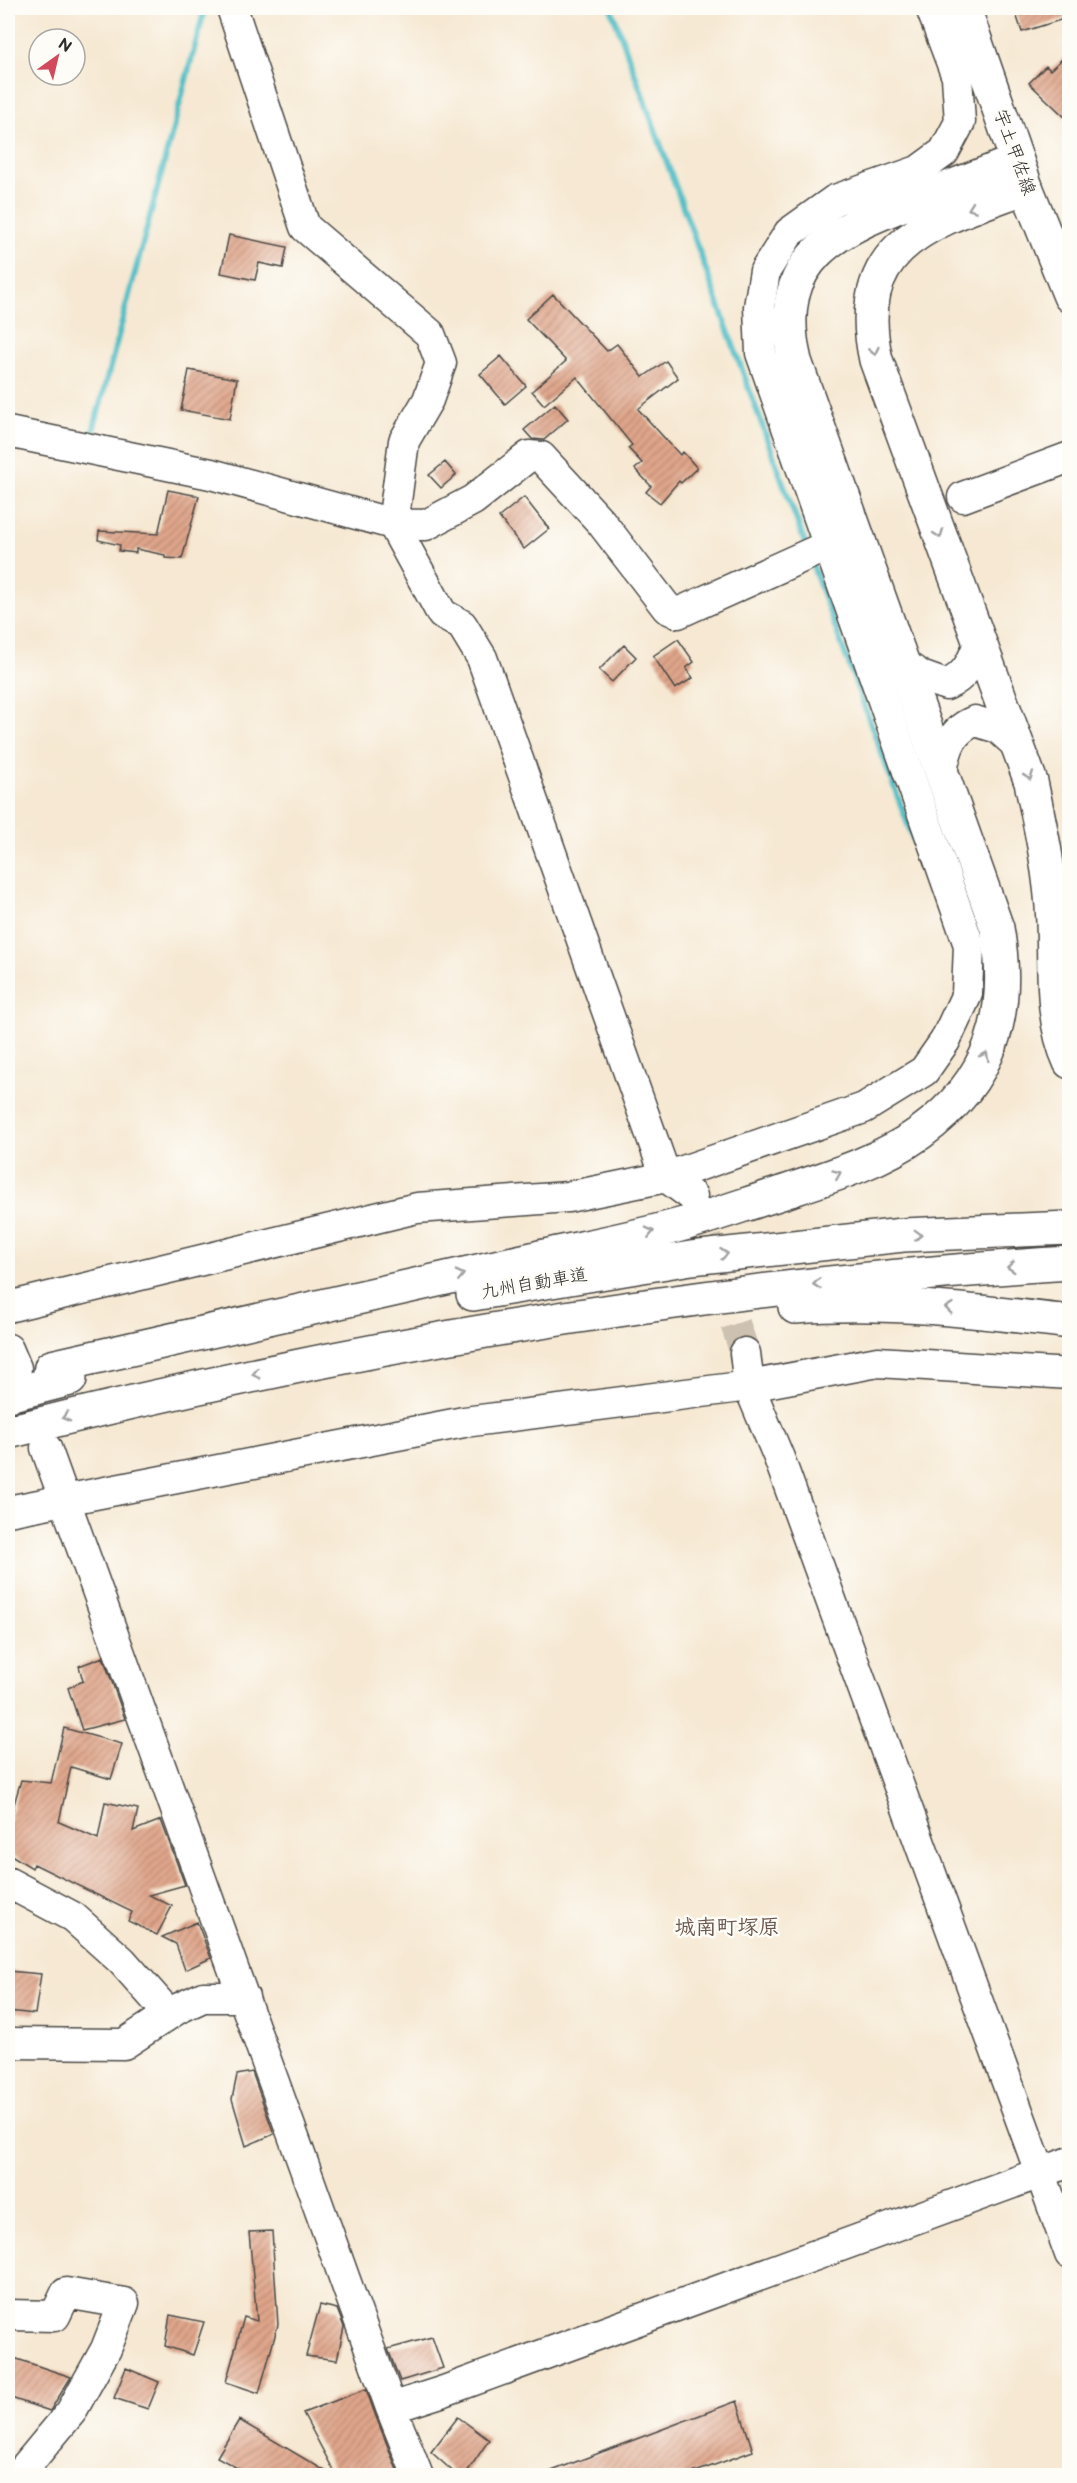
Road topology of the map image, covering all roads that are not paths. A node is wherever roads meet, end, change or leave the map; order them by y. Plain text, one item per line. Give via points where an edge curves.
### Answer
1 (232, 8) edge
2 (931, 8) edge
3 (964, 8) edge
4 (1022, 174) junction
5 (1070, 296) edge
6 (8, 432) edge
7 (1070, 457) edge
8 (963, 497) dead end
9 (393, 524) junction
10 (829, 545) junction
11 (979, 643) junction
12 (902, 663) junction
13 (1017, 745) junction
14 (942, 772) junction
15 (1070, 1062) edge
16 (666, 1177) junction
17 (692, 1196) tunnel mouth
18 (1070, 1228) edge
19 (1070, 1263) edge
20 (8, 1306) edge
21 (1070, 1322) edge
22 (745, 1353) tunnel mouth
23 (314, 1362) junction
24 (10, 1371) edge
25 (1070, 1374) edge
26 (48, 1384) junction
27 (748, 1386) junction
28 (8, 1432) edge
29 (46, 1448) dead end
30 (66, 1500) junction
31 (8, 1511) edge
32 (9, 1883) dead end
33 (244, 1997) junction
34 (169, 2014) junction
35 (8, 2043) edge
36 (1070, 2162) edge
37 (1040, 2173) junction
38 (1070, 2254) edge
39 (8, 2314) edge
40 (391, 2408) junction
41 (21, 2473) edge
42 (418, 2475) edge

1 - 9 street via 305,227 430,334 441,363 428,400 404,441
2 - 10 street via 957,77 960,122 944,152 918,171 835,200 789,233 765,271 759,307 761,352
3 - 4 main road, 宇土甲佐線
4 - 5 main road, 宇土甲佐線
4 -> 11 main road via 909,239 888,259 876,282 870,307 876,360
4 - 12 main road via 865,218 841,231 807,265 795,285 788,334 795,361
6 - 9 street via 211,474
7 - 8 street
9 - 10 street via 426,525 474,500 529,456 541,457 601,522 667,608 678,613
9 - 16 street via 442,614 462,625 482,658
10 - 16 street via 969,945 967,994 945,1041 924,1071 864,1108
11 - 12 street via 965,672 946,685 921,676
11 - 13 main road
12 - 14 main road
13 - 14 street via 998,728 975,721 956,732 947,747
13 -> 15 main road via 1031,782 1046,853 1056,1017
26 -> 14 main road via 51,1367 680,1225 831,1176 919,1134 971,1082 988,1053 999,1023 1003,989 1003,958 997,928
16 - 17 street
16 - 20 street via 568,1197 417,1208
26 -> 18 main road, 九州自動車道 via 253,1337 511,1286 691,1258 903,1235
19 -> 23 main road via 928,1271 706,1296
21 -> 23 main road via 940,1307 825,1305 707,1314 501,1343
22 - 27 street
23 -> 28 main road
24 - 26 main road, 九州自動車道
25 - 27 street via 878,1362
27 - 30 street via 464,1422
27 - 37 street via 779,1458
29 - 30 street
30 - 31 street
30 - 33 street
32 - 34 street via 73,1917 123,1961
33 - 34 street via 203,1997
33 - 40 street
34 - 35 street via 124,2044
36 - 37 street
37 - 38 street
37 - 40 street
39 - 41 street via 55,2316 66,2293 124,2303 106,2349 70,2412
40 - 42 street

